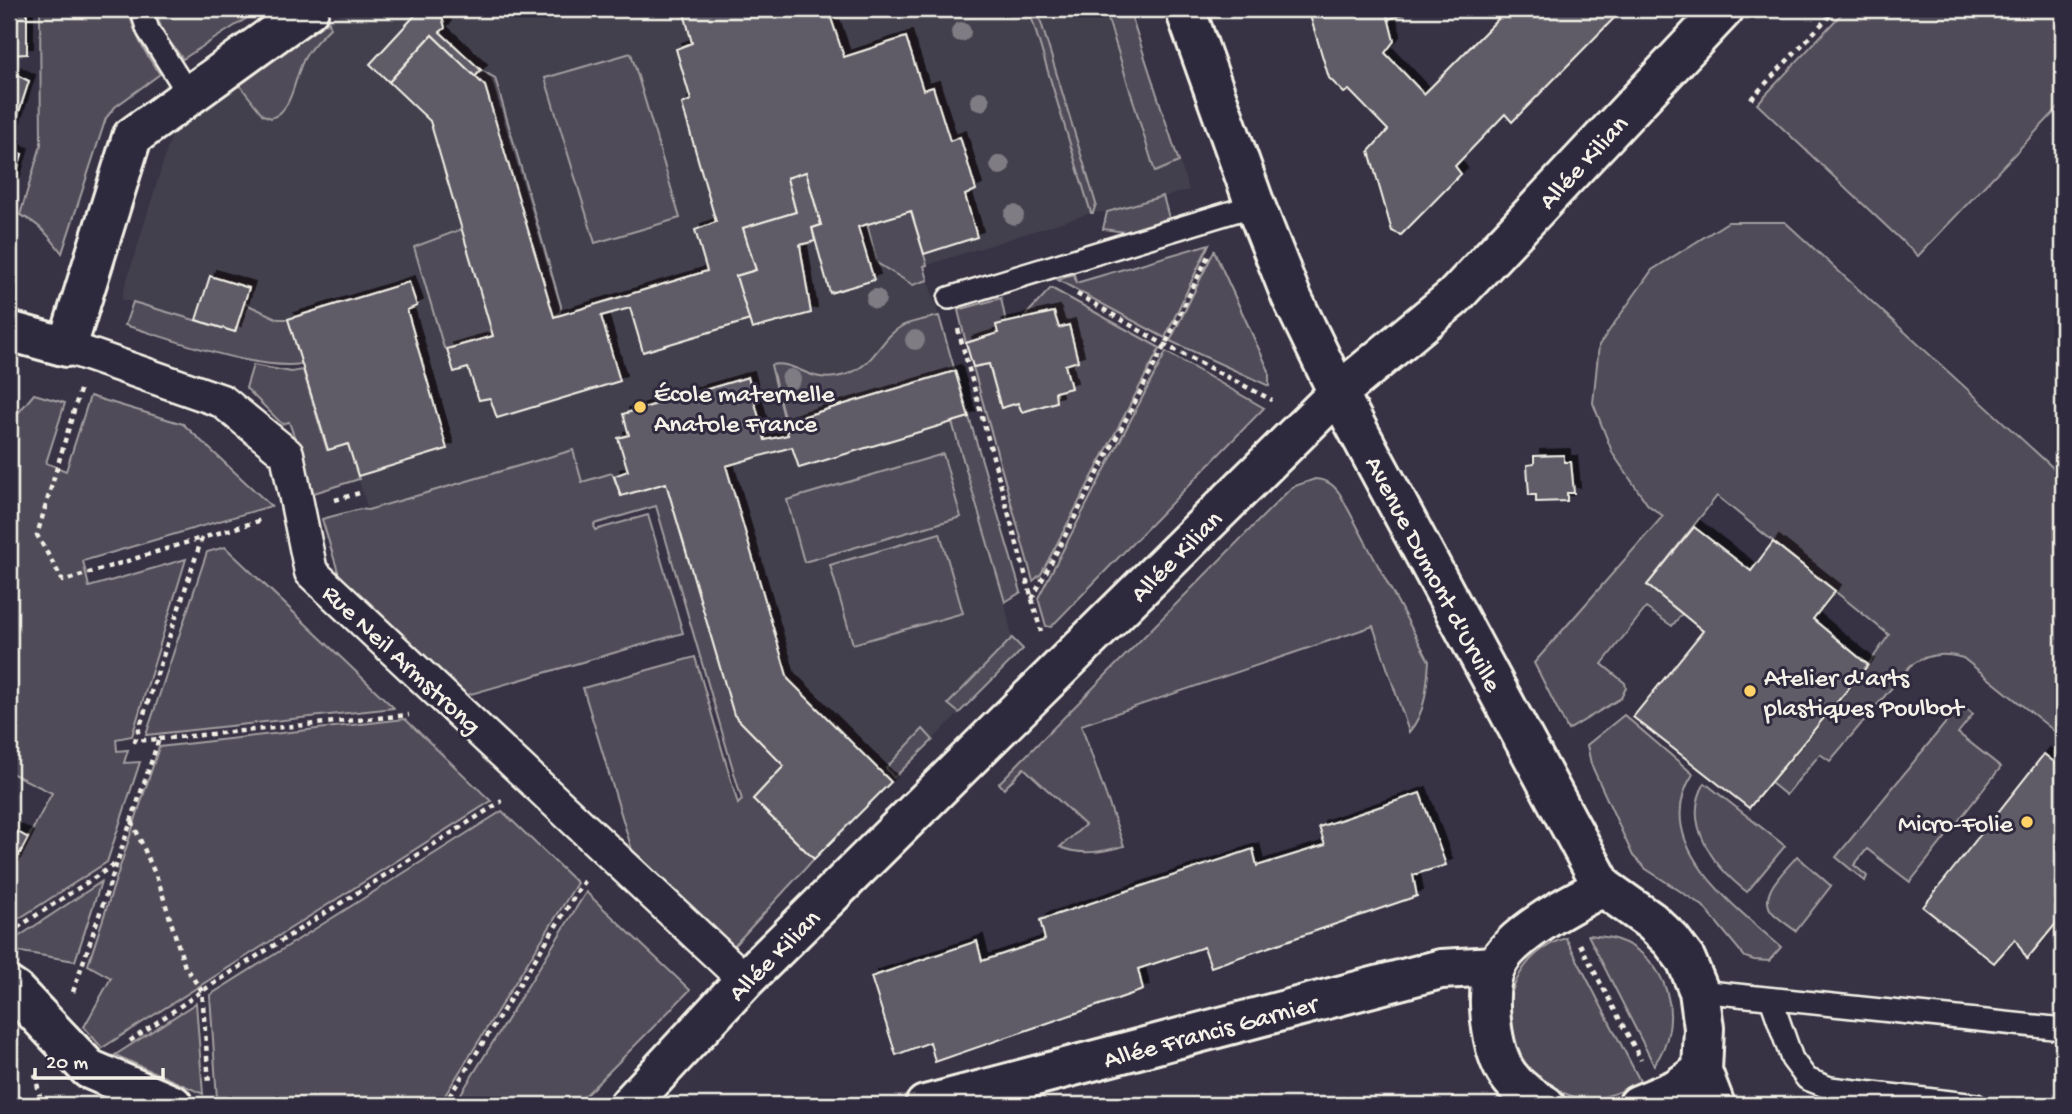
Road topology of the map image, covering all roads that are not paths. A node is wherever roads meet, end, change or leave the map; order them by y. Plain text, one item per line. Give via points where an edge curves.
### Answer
1 (141, 9) edge
2 (309, 9) edge
3 (1185, 9) edge
4 (1724, 9) edge
5 (189, 95) junction
6 (1242, 209) junction
7 (949, 298) road end
8 (9, 331) edge
9 (79, 351) junction
10 (1338, 393) junction
11 (1603, 887) junction
12 (1496, 966) junction
13 (746, 980) junction
14 (9, 987) edge
15 (1699, 991) junction
16 (1772, 999) junction
17 (2063, 1030) edge
18 (1708, 1088) edge
19 (970, 1099) edge
20 (1649, 1101) edge
21 (173, 1105) edge
22 (629, 1105) edge
23 (925, 1105) edge
24 (1545, 1105) edge
25 (1976, 1105) edge

1 - 5 lane via 148,30
2 - 5 street
3 - 6 street, Avenue Dumont d'Urville
4 - 10 street, Allée Kilian via 1454,297
5 - 9 street via 132,136
6 - 7 lane
6 - 10 street, Avenue Dumont d'Urville
8 - 9 street, Rue Neil Armstrong
9 - 13 street, Rue Neil Armstrong via 222,401 287,454 311,572
10 - 11 street, Avenue Dumont d'Urville
10 - 13 street, Allée Kilian
11 - 12 street via 1545,918
11 - 15 street, Avenue Dumont d'Urville via 1671,940 1686,960
12 - 19 street, Allée Francis Garnier via 1441,969
12 - 24 street via 1491,1019 1496,1048 1507,1074 1524,1093
13 - 22 street, Allée Kilian
14 - 21 street via 89,1069
15 - 16 lane
15 - 18 street, Avenue Dumont d'Urville
16 - 17 lane
16 - 25 lane via 1792,1059 1807,1079 1830,1088
18 - 20 street via 1676,1089
19 - 23 street, Allée Francis Garnier

